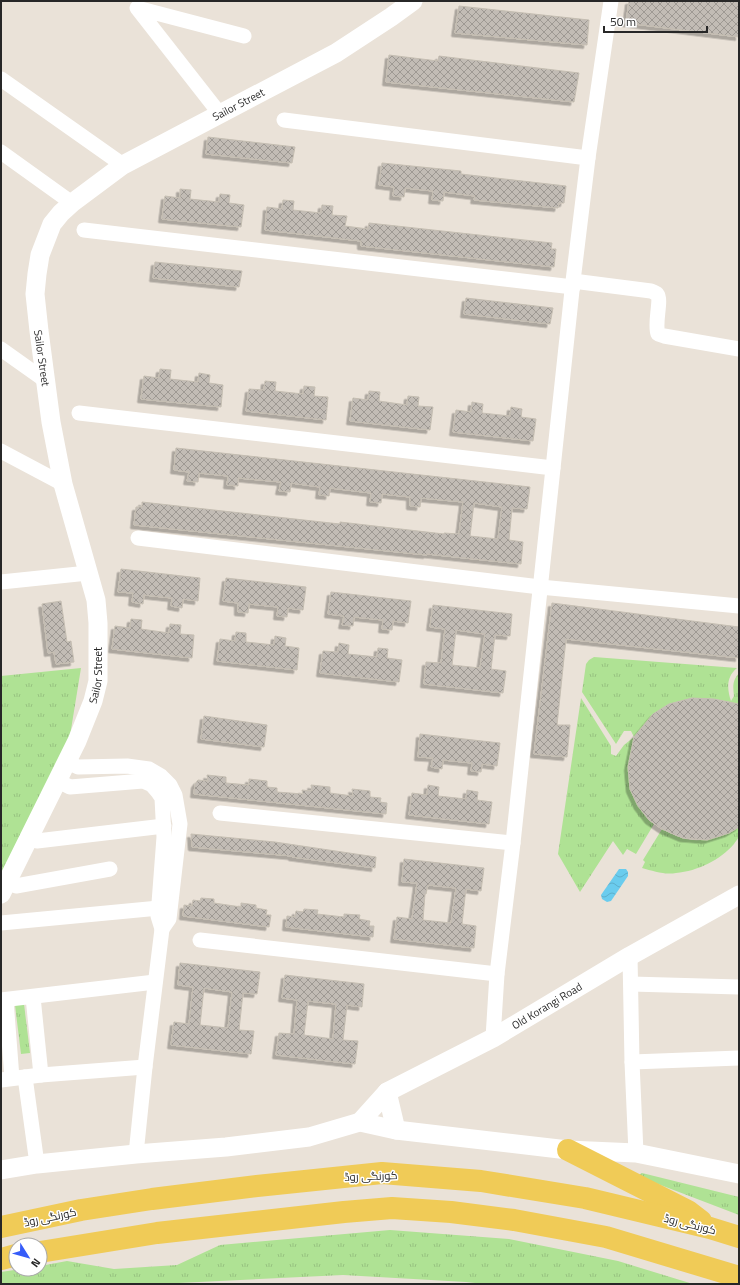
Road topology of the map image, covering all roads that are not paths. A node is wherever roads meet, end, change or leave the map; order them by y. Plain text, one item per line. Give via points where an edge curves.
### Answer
1 (413, 1) edge
2 (611, 1) edge
3 (244, 36) dead end
4 (1, 79) edge
5 (220, 114) junction
6 (284, 120) dead end
7 (1, 152) edge
8 (588, 158) junction
9 (123, 165) junction
10 (72, 203) junction
11 (84, 230) dead end
12 (573, 284) junction
13 (1, 349) edge
14 (739, 349) edge
15 (46, 381) junction
16 (80, 413) dead end
17 (1, 451) edge
18 (553, 468) junction
19 (63, 484) junction
20 (138, 538) dead end
21 (88, 573) junction
22 (1, 582) edge
23 (540, 587) junction
24 (739, 606) edge
25 (67, 762) junction
26 (58, 781) junction
27 (220, 813) dead end
28 (164, 826) junction
29 (30, 838) junction
30 (513, 844) junction
31 (110, 869) dead end
32 (4, 888) edge
33 (739, 895) edge
34 (159, 908) junction
35 (1, 923) edge
36 (162, 929) junction
37 (200, 940) dead end
38 (630, 956) junction
39 (497, 974) junction
40 (155, 982) junction
41 (631, 984) junction
42 (739, 987) edge
43 (33, 997) junction
44 (3, 1000) edge
45 (493, 1038) junction
46 (739, 1058) edge
47 (632, 1062) junction
48 (145, 1067) junction
49 (41, 1075) junction
50 (13, 1078) edge
51 (387, 1092) junction
52 (360, 1122) junction
53 (396, 1130) junction
54 (568, 1150) junction
55 (636, 1153) junction
56 (136, 1154) junction
57 (37, 1164) junction
58 (1, 1170) edge
59 (739, 1174) edge
60 (1, 1227) edge
61 (710, 1228) junction
62 (739, 1237) edge
63 (48, 1251) edge
64 (739, 1277) edge

1 - 5 street, Sailor Street via 336,53
2 - 8 street
3 - 5 street via 137,8
4 - 9 street
5 - 9 street, Sailor Street
6 - 8 street
7 - 10 street
8 - 12 street
9 - 10 street, Sailor Street
10 - 15 street, Sailor Street via 52,224 40,255 35,294
11 - 12 street
12 - 14 street via 651,291 659,299 656,328 658,334
12 - 18 street
13 - 15 street
15 - 19 street, Sailor Street
16 - 18 street
17 - 19 street
18 - 23 street
19 - 21 street, Sailor Street
20 - 23 street
21 - 22 street
21 - 25 street, Sailor Street via 96,600 98,681 93,701
23 - 24 street
23 - 30 street
25 - 26 street, Sailor Street
25 - 36 street via 78,767 127,766 149,769 170,785 175,795 180,824 169,919
26 - 28 street via 70,787 143,781 152,786 162,798
26 - 29 street, Sailor Street
27 - 30 street
28 - 29 street via 37,841
28 - 34 street
29 - 32 street, Sailor Street
30 - 39 street
31 - 32 street
33 - 38 street, Old Korangi Road
34 - 35 street
34 - 36 street via 158,916
36 - 40 street
37 - 39 street
38 - 41 street
38 - 45 street, Old Korangi Road
39 - 45 street
40 - 43 street
40 - 48 street
41 - 42 street
41 - 47 street
43 - 44 street
43 - 49 street
44 - 50 street
45 - 51 street, Old Korangi Road
46 - 47 street
47 - 55 street
48 - 49 street
48 - 56 street
49 - 50 street
50 - 57 street
51 - 52 street, Old Korangi Road
51 - 53 street
52 - 53 street
52 - 56 street via 309,1137
53 - 54 street
54 - 55 street
54 - 61 main road via 688,1211
55 - 59 street
56 - 57 street
57 - 58 street
60 - 61 main road, کورنگی روڈ via 81,1210 152,1199 382,1173 481,1181 585,1198
61 - 62 main road, کورنگی روڈ
63 - 64 main road via 157,1233 392,1208 514,1220 606,1237

